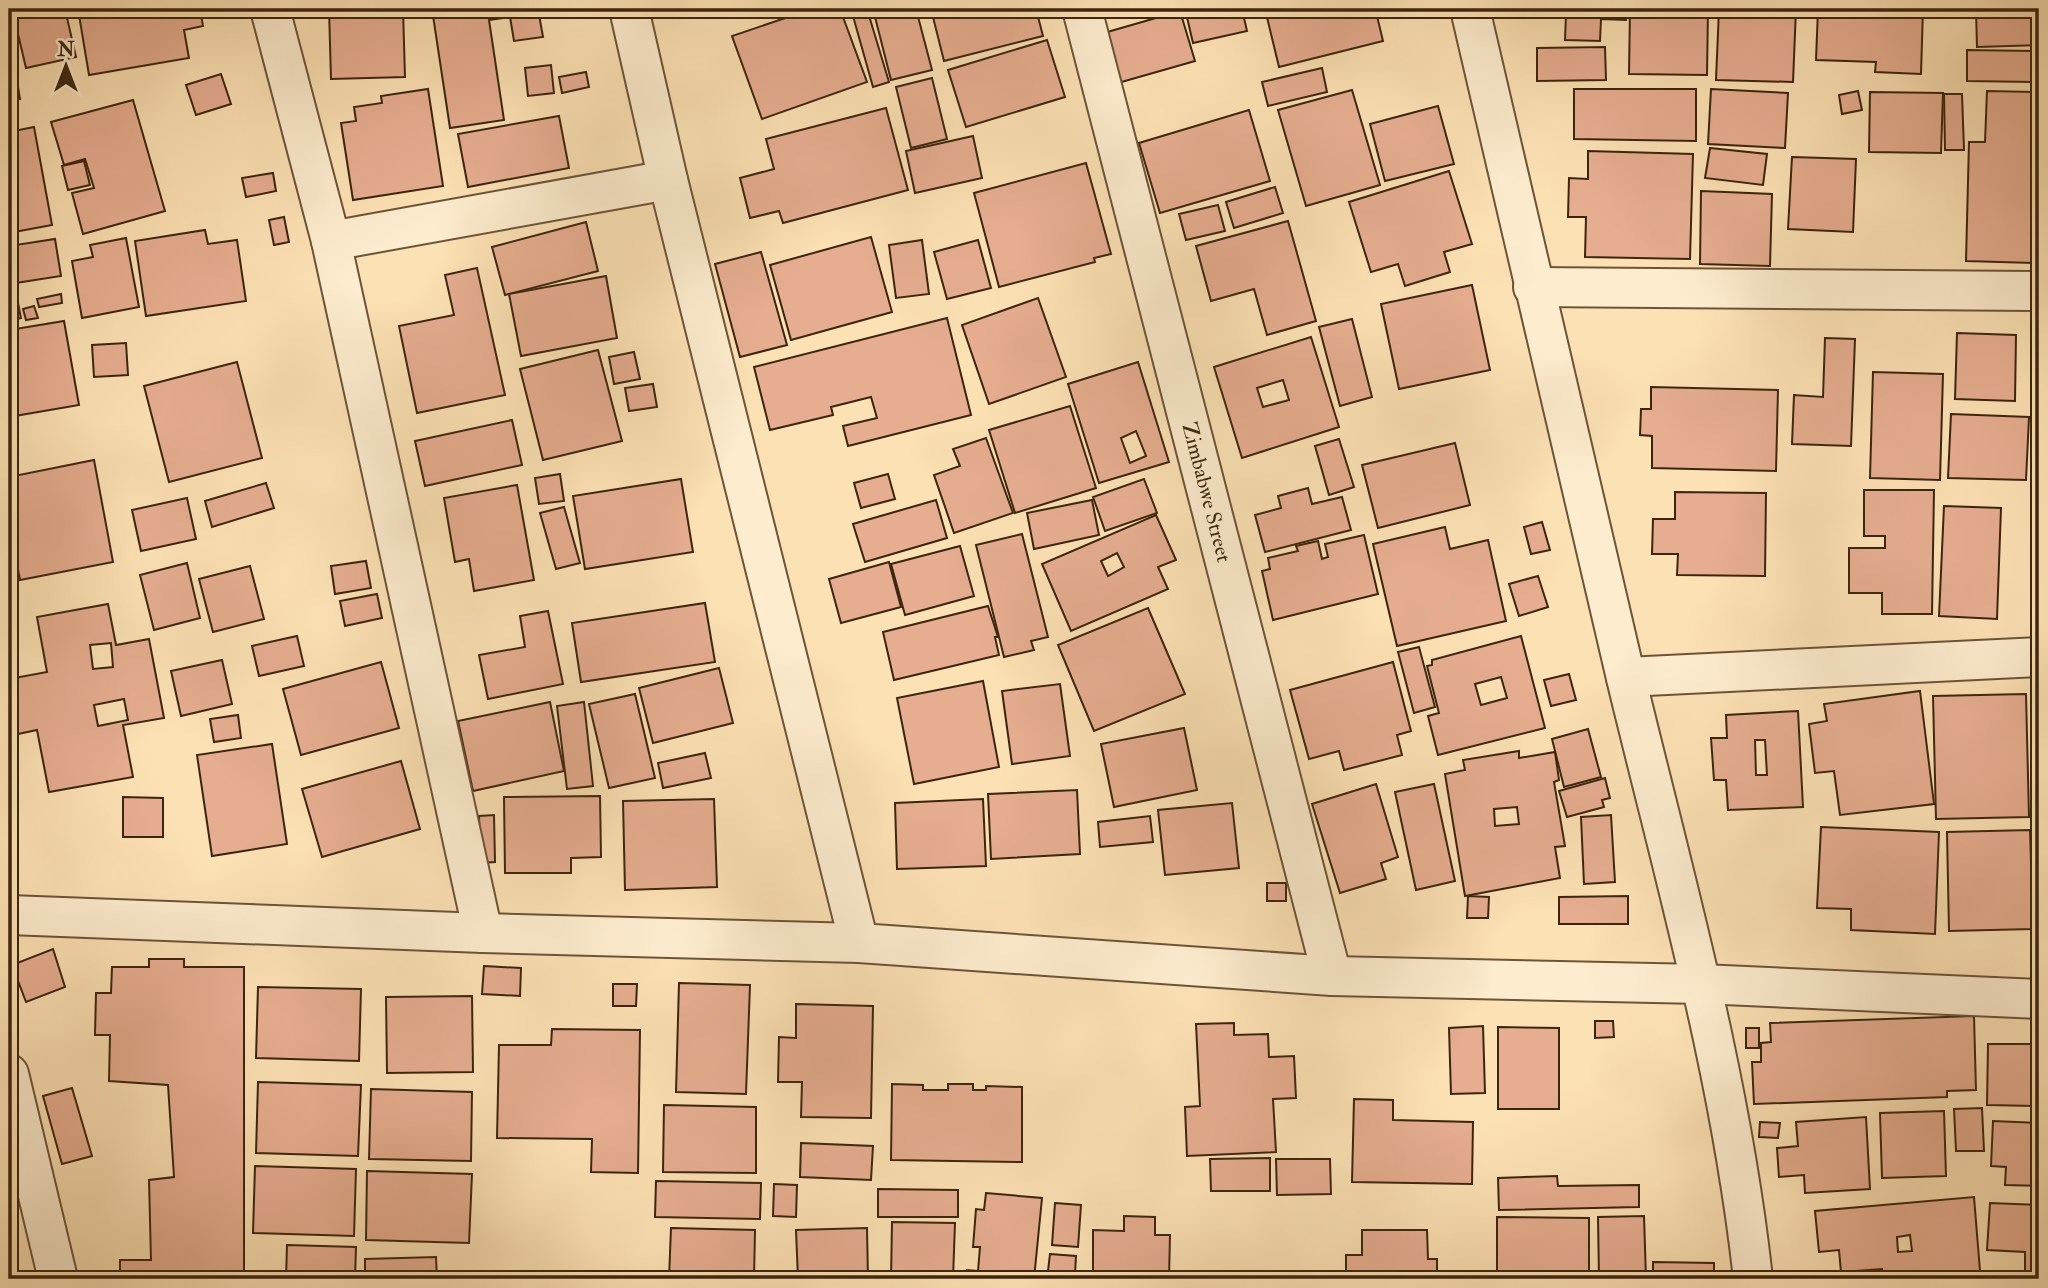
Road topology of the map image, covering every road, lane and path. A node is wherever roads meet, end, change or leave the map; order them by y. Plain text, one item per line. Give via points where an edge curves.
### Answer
1 (270, 9) edge
2 (629, 9) edge
3 (1082, 9) edge
4 (1469, 9) edge
5 (668, 180) junction
6 (331, 241) junction
7 (1533, 287) junction
8 (2039, 291) edge
9 (2039, 657) edge
10 (1626, 677) junction
11 (9, 915) edge
12 (483, 933) junction
13 (859, 943) junction
14 (1332, 975) junction
15 (1702, 984) junction
16 (2039, 999) edge
17 (9, 1074) edge
18 (58, 1279) edge
19 (1753, 1279) edge

1 - 6 street
2 - 5 street
3 - 14 street, Zimbabwe Street
4 - 7 street
5 - 6 street
5 - 13 street
6 - 12 street
7 - 8 street
7 - 10 street
9 - 10 street
10 - 15 street
11 - 12 street
12 - 13 street
13 - 14 street
14 - 15 street
15 - 16 street
15 - 19 street via 1743,1185
17 - 18 street

